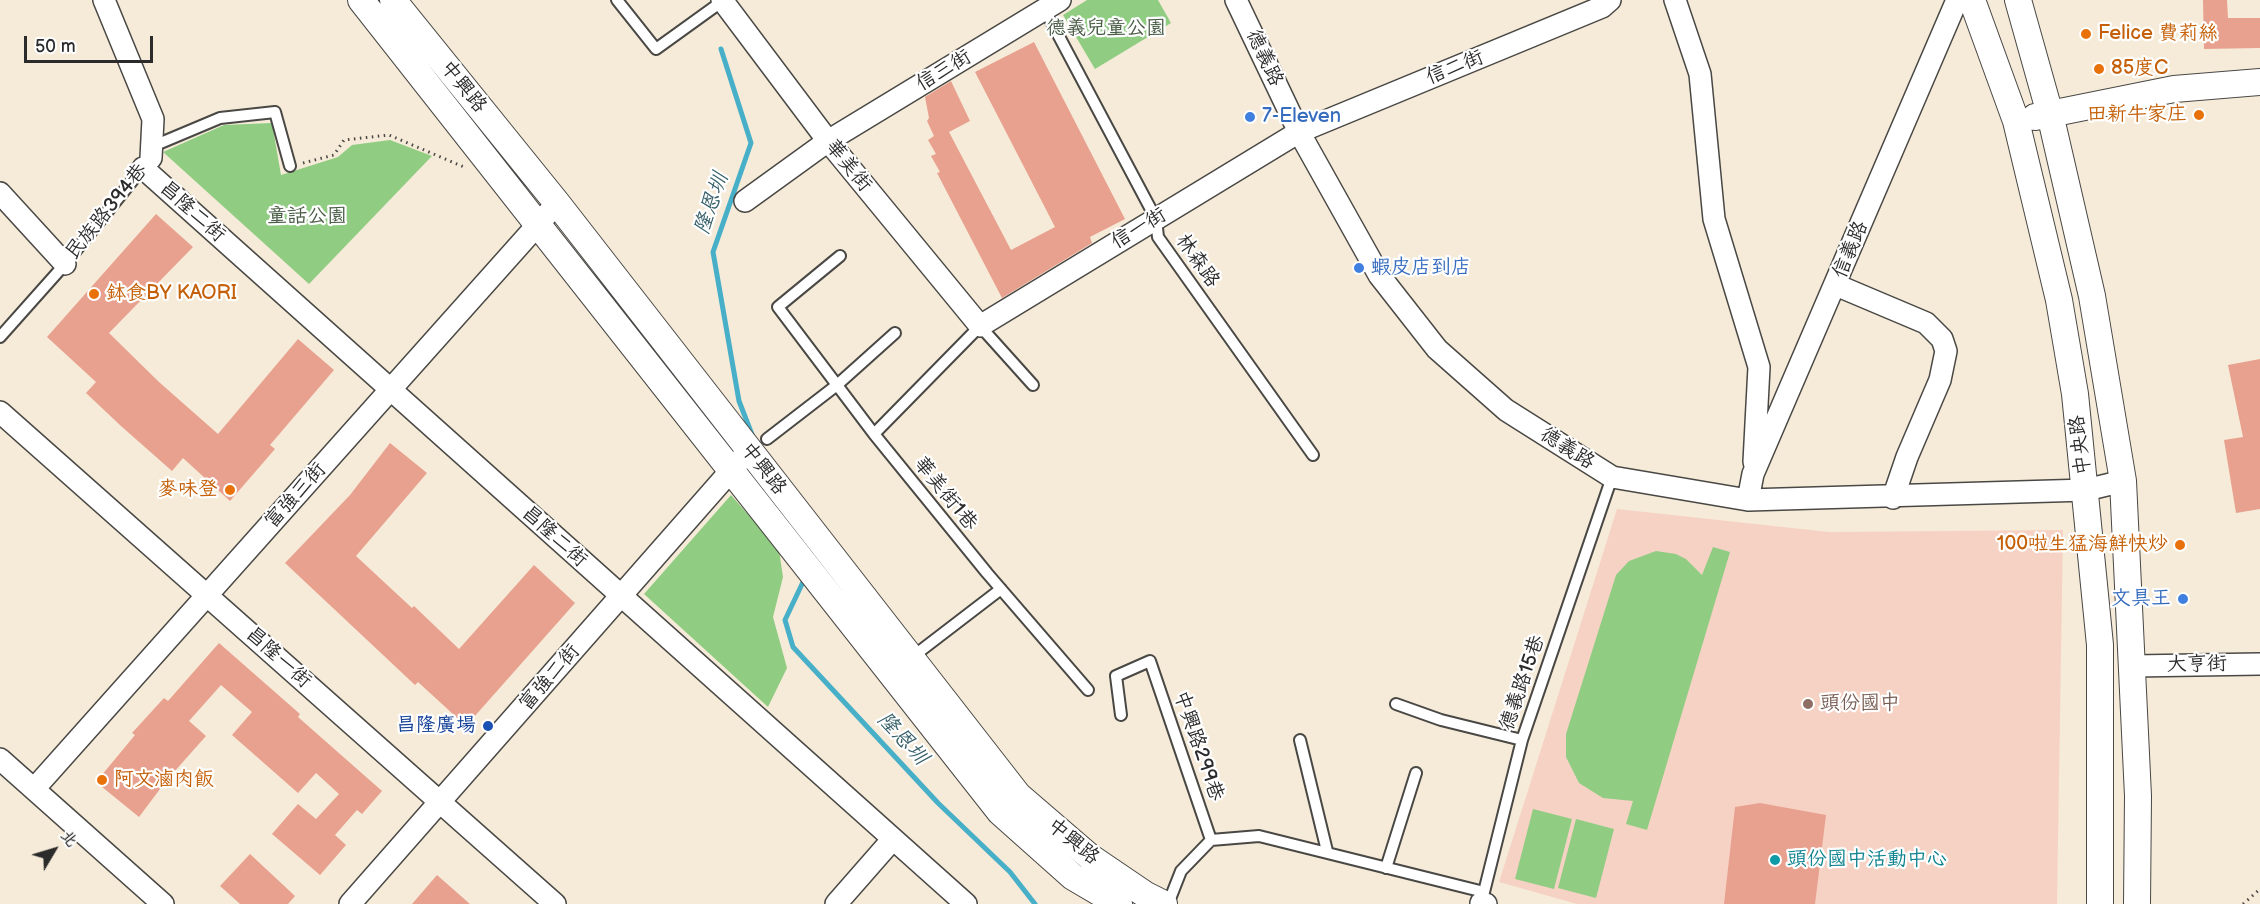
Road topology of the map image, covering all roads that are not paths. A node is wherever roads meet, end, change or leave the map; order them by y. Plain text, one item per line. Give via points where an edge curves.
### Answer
1 (104, 0) edge
2 (361, 0) edge
3 (393, 0) edge
4 (617, 0) edge
5 (723, 0) edge
6 (1236, 0) edge
7 (1610, 0) edge
8 (1675, 0) edge
9 (1957, 0) edge
10 (1972, 0) edge
11 (2018, 0) edge
12 (1053, 5) edge
13 (2260, 82) edge
14 (2050, 114) junction
15 (2016, 121) junction
16 (1299, 132) junction
17 (828, 141) junction
18 (148, 158) junction
19 (290, 166) road end
20 (0, 193) edge
21 (746, 201) dead end
22 (557, 202) junction
23 (1156, 219) junction
24 (538, 222) junction
25 (840, 256) dead end
26 (65, 264) junction
27 (1836, 285) junction
28 (980, 326) junction
29 (895, 333) dead end
30 (0, 337) edge
31 (1033, 384) dead end
32 (837, 385) junction
33 (390, 390) junction
34 (0, 412) edge
35 (874, 434) junction
36 (758, 444) junction
37 (1313, 455) dead end
38 (731, 472) junction
39 (1753, 474) junction
40 (1612, 477) junction
41 (2123, 481) junction
42 (2086, 490) junction
43 (1893, 498) junction
44 (1748, 500) junction
45 (1001, 589) junction
46 (207, 596) junction
47 (621, 597) junction
48 (911, 658) junction
49 (2260, 664) edge
50 (2133, 666) junction
51 (1088, 690) dead end
52 (1396, 704) dead end
53 (1121, 715) dead end
54 (1300, 740) dead end
55 (1522, 740) junction
56 (0, 759) edge
57 (1416, 773) dead end
58 (34, 789) junction
59 (441, 803) junction
60 (892, 840) junction
61 (1211, 840) junction
62 (1327, 851) junction
63 (1386, 868) junction
64 (1483, 901) edge
65 (163, 904) edge
66 (350, 904) edge
67 (555, 904) edge
68 (836, 904) edge
69 (966, 904) edge
70 (1119, 904) edge
71 (1166, 904) edge
72 (2100, 904) edge
73 (2137, 904) edge

1 - 18 street, 民族路394巷 via 153,119
2 - 24 street, 中興路
3 - 22 street, 中興路
4 - 5 lane via 656,49
5 - 17 street, 華美街
6 - 16 street, 德義路
7 - 16 street, 信二街 via 1602,7
8 - 39 street via 1700,74 1714,219 1759,367
9 - 27 street, 信義路
10 - 15 street, 中央路
11 - 14 street, 中央路
12 - 17 street, 信三街
12 - 23 lane, 林森路
13 - 14 street via 2174,89
14 - 15 street
14 - 41 street, 中央路 via 2092,296
15 - 42 street, 中央路 via 2060,300
16 - 23 street, 信一街
16 - 40 street, 德義路 via 1379,276 1437,349 1506,410
17 - 21 street, 信三街
17 - 28 street, 華美街
18 - 19 lane via 220,118 275,112
18 - 26 lane, 民族路394巷
18 - 33 street, 昌隆二街
20 - 26 street
22 - 24 street, 富強三街
22 - 36 street, 中興路
23 - 28 street, 信一街
23 - 37 lane, 林森路 via 1158,237
24 - 33 street, 富強三街
24 - 38 street, 中興路
25 - 32 lane, 華美街1巷 via 778,307
26 - 30 lane, 民族路394巷
27 - 39 street, 信義路
27 - 43 street via 1926,323 1942,339 1946,351 1940,380
28 - 31 lane
28 - 35 lane
29 - 32 lane
32 - 35 lane, 華美街1巷
32 - 36 lane
33 - 46 street, 富強三街
33 - 47 street, 昌隆二街
34 - 46 street, 昌隆一街
35 - 45 lane, 華美街1巷
36 - 38 street, 富強二街
36 - 48 street, 中興路
38 - 47 street, 富強二街
38 - 70 street, 中興路 via 1000,812 1073,877
39 - 44 street, 信義路
40 - 44 street, 德義路
40 - 55 lane, 德義路15巷
41 - 42 street, 德義路
41 - 50 street, 中央路
42 - 43 street, 德義路
42 - 72 street, 中央路 via 2100,645
43 - 44 street, 德義路
45 - 48 lane
45 - 51 lane, 華美街1巷
46 - 58 street, 富強三街
46 - 59 street, 昌隆一街
47 - 59 street, 富強二街
47 - 60 street, 昌隆二街
48 - 71 street, 中興路 via 1017,795 1090,857
49 - 50 street, 大亨街
50 - 73 street, 中央路
52 - 55 lane via 1441,720
53 - 61 lane, 中興路299巷 via 1116,676 1150,661
54 - 62 lane
55 - 64 lane, 德義路15巷
56 - 58 street
57 - 63 lane
58 - 65 street
59 - 66 street, 富強二街
59 - 67 street, 昌隆一街
60 - 68 street
60 - 69 street, 昌隆二街
61 - 62 lane via 1259,836
61 - 71 lane via 1181,871
62 - 63 lane
63 - 64 lane

